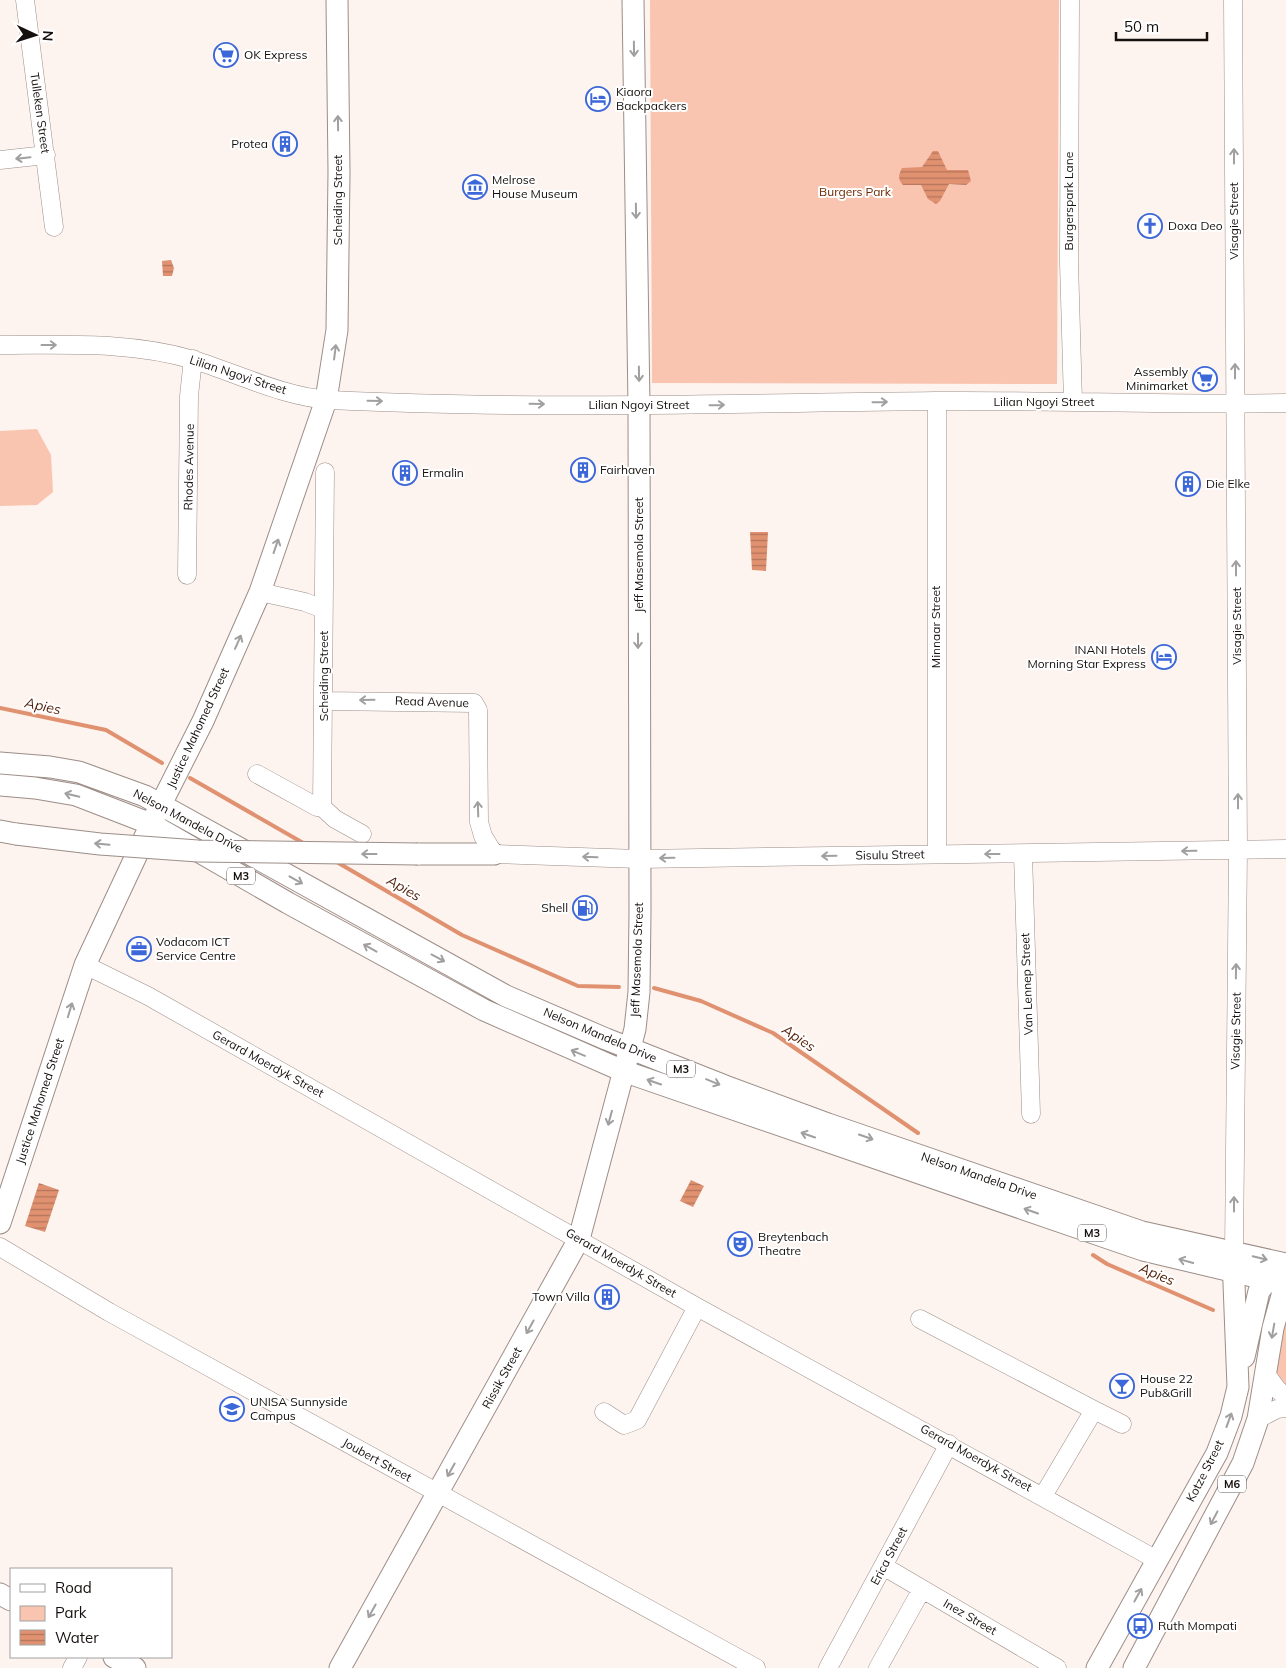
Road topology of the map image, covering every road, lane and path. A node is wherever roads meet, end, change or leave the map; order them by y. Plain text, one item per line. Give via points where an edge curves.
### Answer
1 (25, 0) edge
2 (337, 0) edge
3 (633, 0) edge
4 (1070, 0) edge
5 (1233, 0) edge
6 (46, 156) junction
7 (0, 160) edge
8 (54, 227) dead end
9 (0, 345) edge
10 (193, 359) junction
11 (326, 400) junction
12 (937, 401) junction
13 (1073, 402) junction
14 (1286, 403) edge
15 (1235, 404) junction
16 (639, 406) junction
17 (325, 472) dead end
18 (187, 575) dead end
19 (260, 592) junction
20 (323, 609) junction
21 (324, 701) junction
22 (0, 763) edge
23 (257, 774) dead end
24 (0, 785) edge
25 (162, 804) junction
26 (322, 807) junction
27 (151, 824) junction
28 (8, 833) edge
29 (362, 834) dead end
30 (1286, 849) edge
31 (1238, 850) junction
32 (494, 854) junction
33 (937, 854) junction
34 (1023, 854) junction
35 (639, 859) junction
36 (85, 965) junction
37 (630, 1049) junction
38 (623, 1071) junction
39 (1031, 1114) dead end
40 (0, 1222) edge
41 (578, 1238) junction
42 (0, 1248) edge
43 (1233, 1262) junction
44 (1283, 1277) edge
45 (697, 1307) junction
46 (920, 1319) dead end
47 (1266, 1374) junction
48 (1238, 1387) junction
49 (1286, 1397) edge
50 (1286, 1408) edge
51 (1094, 1410) junction
52 (604, 1412) dead end
53 (1258, 1418) junction
54 (1122, 1424) dead end
55 (949, 1444) junction
56 (438, 1494) junction
57 (1043, 1496) junction
58 (1157, 1560) junction
59 (883, 1566) junction
60 (922, 1589) junction
61 (116, 1658) edge
62 (135, 1668) edge
63 (340, 1668) edge
64 (756, 1668) edge
65 (828, 1668) edge
66 (878, 1668) edge
67 (1056, 1668) edge
68 (1097, 1668) edge
69 (1134, 1668) edge

1 - 6 street, Tulleken Street
11 -> 2 main road, Scheiding Street via 337,330
3 -> 16 main road, Jeff Masemola Street
4 - 13 street, Burgerspark Lane via 1069,262
15 -> 5 street, Visagie Street
6 -> 7 street
6 - 8 street, Tulleken Street
9 -> 10 street, Lilian Ngoyi Street via 121,346
10 - 11 street, Lilian Ngoyi Street via 262,385
10 - 18 street, Rhodes Avenue
11 -> 16 street, Lilian Ngoyi Street
19 -> 11 main road, Justice Mahomed Street
12 - 13 street, Lilian Ngoyi Street
16 -> 12 street, Lilian Ngoyi Street
12 - 33 street, Minnaar Street
13 - 15 street, Lilian Ngoyi Street
14 - 15 street, Lilian Ngoyi Street
31 -> 15 street, Visagie Street
16 -> 35 main road, Jeff Masemola Street
17 - 20 street, Scheiding Street
19 - 20 street
25 -> 19 main road, Justice Mahomed Street
20 - 21 street, Scheiding Street
21 - 26 street, Scheiding Street
32 -> 21 street, Read Avenue via 479,822 478,710 474,703
22 - 25 main road, Nelson Mandela Drive / M3 via 79,772
23 - 26 street
27 -> 24 main road, Nelson Mandela Drive / M3 via 76,796
25 - 27 main road, Justice Mahomed Street
25 -> 37 main road, Nelson Mandela Drive / M3 via 506,996
26 - 29 street via 335,819
27 - 36 main road, Justice Mahomed Street
38 -> 27 main road, Nelson Mandela Drive / M3 via 513,1025 288,903
32 -> 28 main road, bridge via 198,851
30 - 31 street, Sisulu Street
31 -> 34 street, Sisulu Street
43 -> 31 street, Visagie Street
35 -> 32 street, Sisulu Street
34 -> 33 street, Sisulu Street
33 -> 35 street, Sisulu Street
34 - 39 street, Van Lennep Street
35 - 37 main road, Jeff Masemola Street via 639,992
40 -> 36 main road, Justice Mahomed Street
36 - 41 street, Gerard Moerdyk Street via 148,996
37 - 38 main road, Jeff Masemola Street
37 -> 43 main road, Nelson Mandela Drive / M3 via 828,1124
38 -> 41 main road, Rissik Street
43 -> 38 main road, Nelson Mandela Drive / M3 via 1134,1247
41 - 45 street, Gerard Moerdyk Street
41 -> 56 main road, Rissik Street
42 - 56 street, Joubert Street
43 - 44 main road, Nelson Mandela Drive / M3
43 - 48 main road, Kotze Street / M6
44 -> 47 main road, M6
44 - 48 main road via 1261,1286
45 - 52 street via 637,1420 624,1426
45 - 55 street, Gerard Moerdyk Street
46 - 51 street
47 - 49 street
47 - 53 main road, M6
58 -> 48 main road, Kotze Street / M6 via 1216,1452 1231,1416
50 - 53 street
51 - 54 street
51 - 57 street
53 -> 69 main road, M6 via 1243,1463
55 - 57 street, Gerard Moerdyk Street
55 - 59 street, Erica Street
56 -> 63 main road, Rissik Street
56 - 64 street, Joubert Street
57 - 58 street, Gerard Moerdyk Street
68 -> 58 main road, Kotze Street / M6
59 - 60 street, Inez Street
59 - 65 street, Erica Street
60 - 66 street
60 - 67 street, Inez Street
61 - 62 main road

